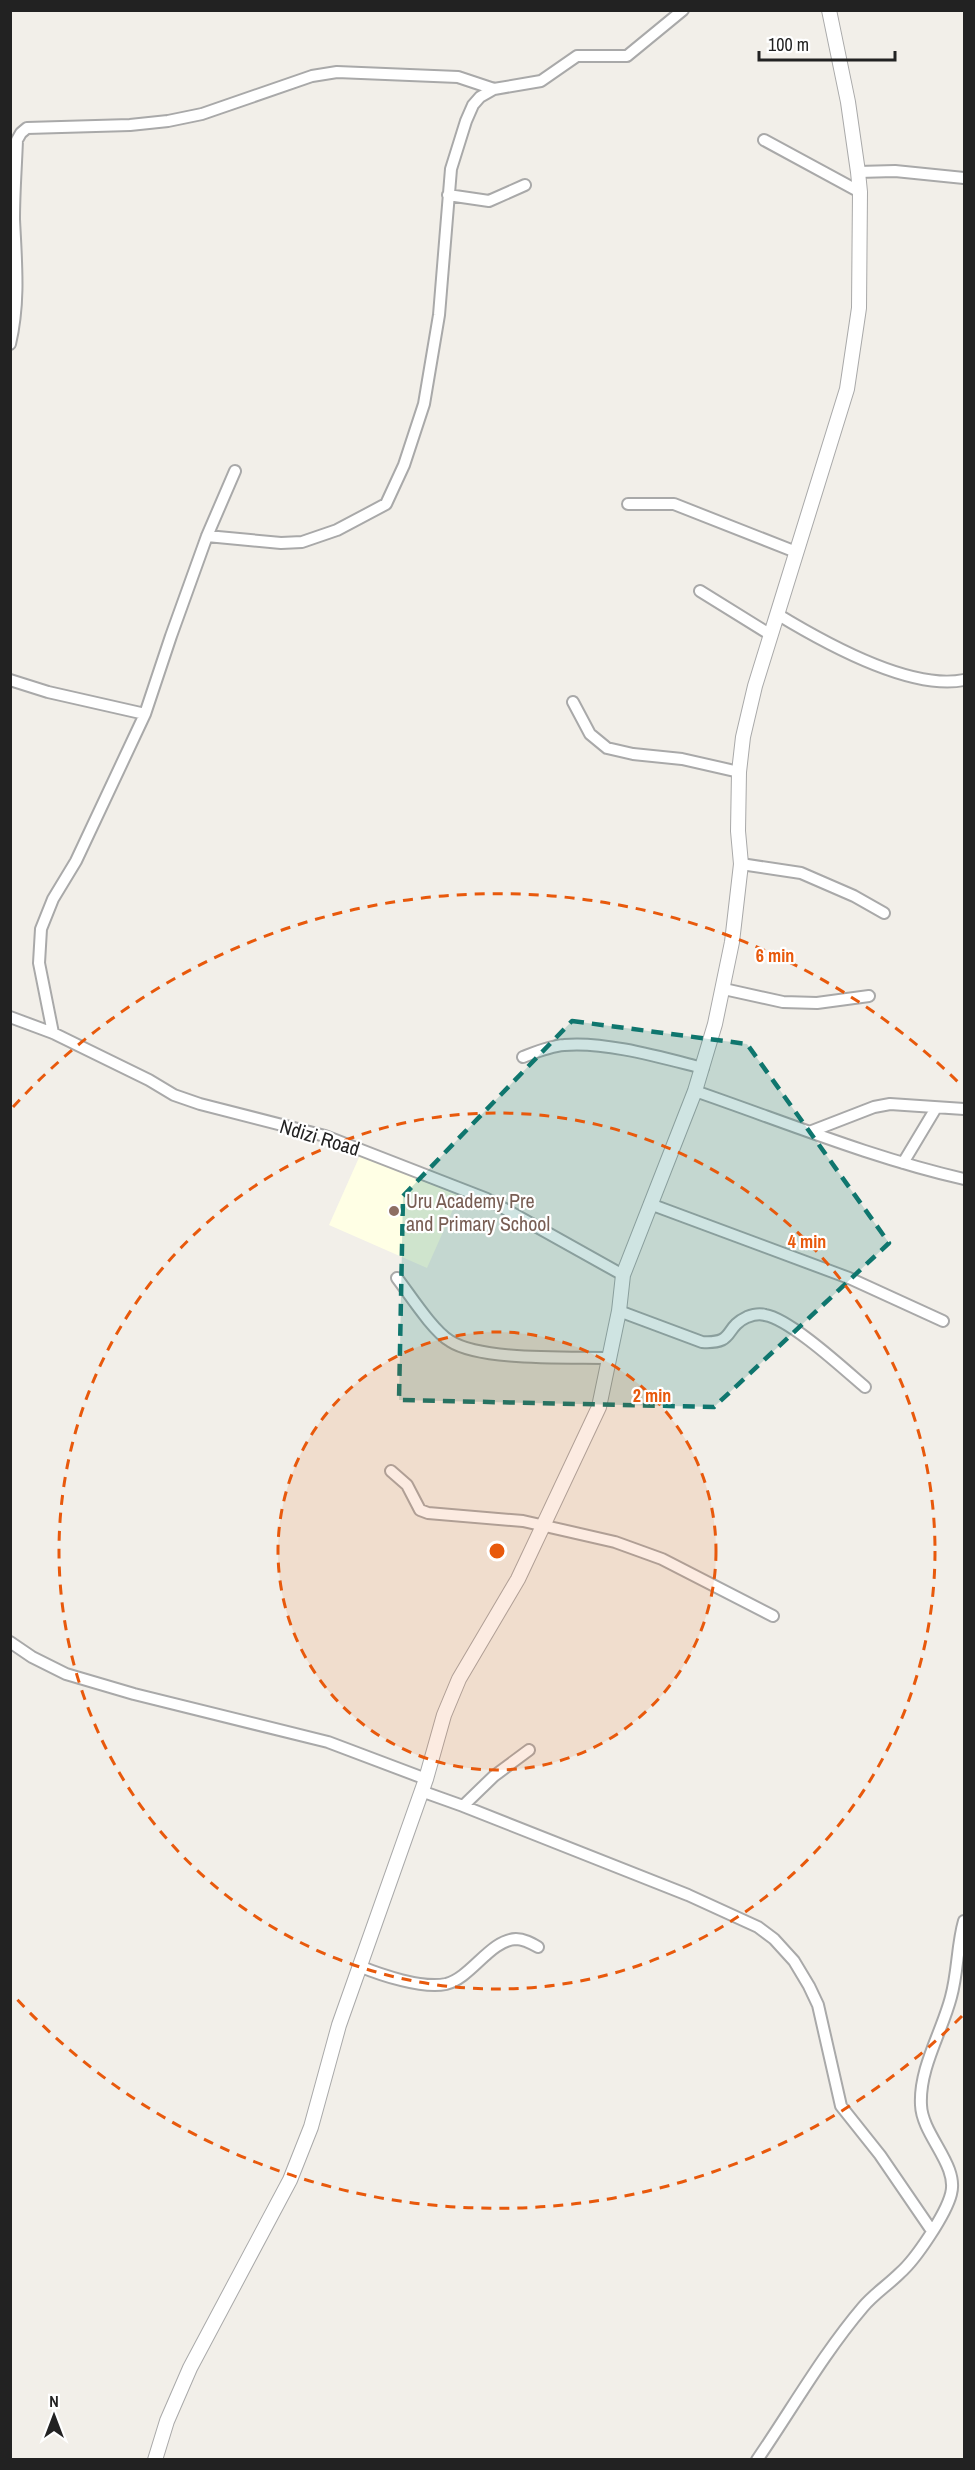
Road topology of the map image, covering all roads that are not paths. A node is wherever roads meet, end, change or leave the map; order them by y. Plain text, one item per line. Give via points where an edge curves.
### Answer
1 (683, 10) edge
2 (829, 10) edge
3 (494, 89) junction
4 (764, 140) dead end
5 (858, 171) junction
6 (964, 178) edge
7 (525, 185) dead end
8 (860, 192) junction
9 (448, 195) junction
10 (10, 344) edge
11 (235, 471) dead end
12 (628, 504) dead end
13 (207, 536) junction
14 (796, 552) junction
15 (700, 591) dead end
16 (777, 615) junction
17 (771, 635) junction
18 (10, 680) edge
19 (964, 680) edge
20 (573, 702) dead end
21 (145, 714) junction
22 (739, 772) junction
23 (741, 864) junction
24 (884, 913) dead end
25 (724, 989) junction
26 (869, 996) dead end
27 (10, 1017) edge
28 (53, 1033) junction
29 (523, 1057) dead end
30 (703, 1068) junction
31 (695, 1091) junction
32 (936, 1108) junction
33 (964, 1109) edge
34 (812, 1131) junction
35 (903, 1163) junction
36 (964, 1179) edge
37 (650, 1204) junction
38 (623, 1275) junction
39 (397, 1278) dead end
40 (619, 1311) junction
41 (943, 1321) dead end
42 (608, 1358) junction
43 (865, 1387) dead end
44 (391, 1471) dead end
45 (543, 1524) junction
46 (773, 1616) dead end
47 (10, 1642) edge
48 (530, 1750) dead end
49 (424, 1785) junction
50 (463, 1806) junction
51 (964, 1921) edge
52 (537, 1947) dead end
53 (359, 1966) junction
54 (932, 2231) junction
55 (154, 2460) edge
56 (757, 2460) edge

1 - 3 street via 627,56 577,56 541,81
2 - 5 street
3 - 9 street via 480,97 466,120 451,169
3 - 10 street via 458,77 337,72 312,76 201,114 168,120 27,128 17,141 17,293
4 - 8 street
5 - 6 street
5 - 8 street
7 - 9 street via 489,201
8 - 14 street via 859,308 852,364
9 - 13 street via 438,315 424,404 386,504 337,530 302,542
11 - 13 street
12 - 14 street via 674,504
13 - 21 street
14 - 16 street
15 - 17 street
16 - 17 street
16 - 19 street via 847,653 883,667 915,677
17 - 22 street via 743,737
18 - 21 street
20 - 22 street via 590,734 607,748
21 - 28 street via 41,929 39,963
22 - 23 street
23 - 24 street via 801,873
23 - 25 street
25 - 26 street via 783,1002 817,1003
25 - 30 street
27 - 28 street, Ndizi Road
28 - 38 street, Ndizi Road via 174,1095 325,1136 487,1199
29 - 30 street via 549,1047 575,1045 621,1050
30 - 31 street
31 - 34 street
31 - 37 street
32 - 33 street
32 - 34 street via 890,1104
32 - 35 street
34 - 35 street
35 - 36 street
37 - 38 street
37 - 41 street via 849,1278
38 - 40 street
39 - 42 street via 438,1331 462,1347 503,1354
40 - 42 street
40 - 43 street via 702,1342 716,1343 745,1318 763,1314 786,1325
42 - 45 street via 599,1407
44 - 45 street via 407,1485 420,1510 428,1513
45 - 46 street via 615,1542 662,1559
45 - 49 street via 518,1579 459,1679
47 - 49 street via 66,1674 328,1742
48 - 50 street via 494,1776
49 - 50 street
49 - 53 street
50 - 54 street via 688,1895 758,1927 774,1939 794,1961 818,2005 842,2106
51 - 54 street via 951,1999 922,2084 922,2117 947,2166 953,2188
52 - 53 street via 511,1940 444,1984 426,1984
53 - 55 street via 311,2127 290,2180 190,2368
54 - 56 street via 902,2272 864,2305

